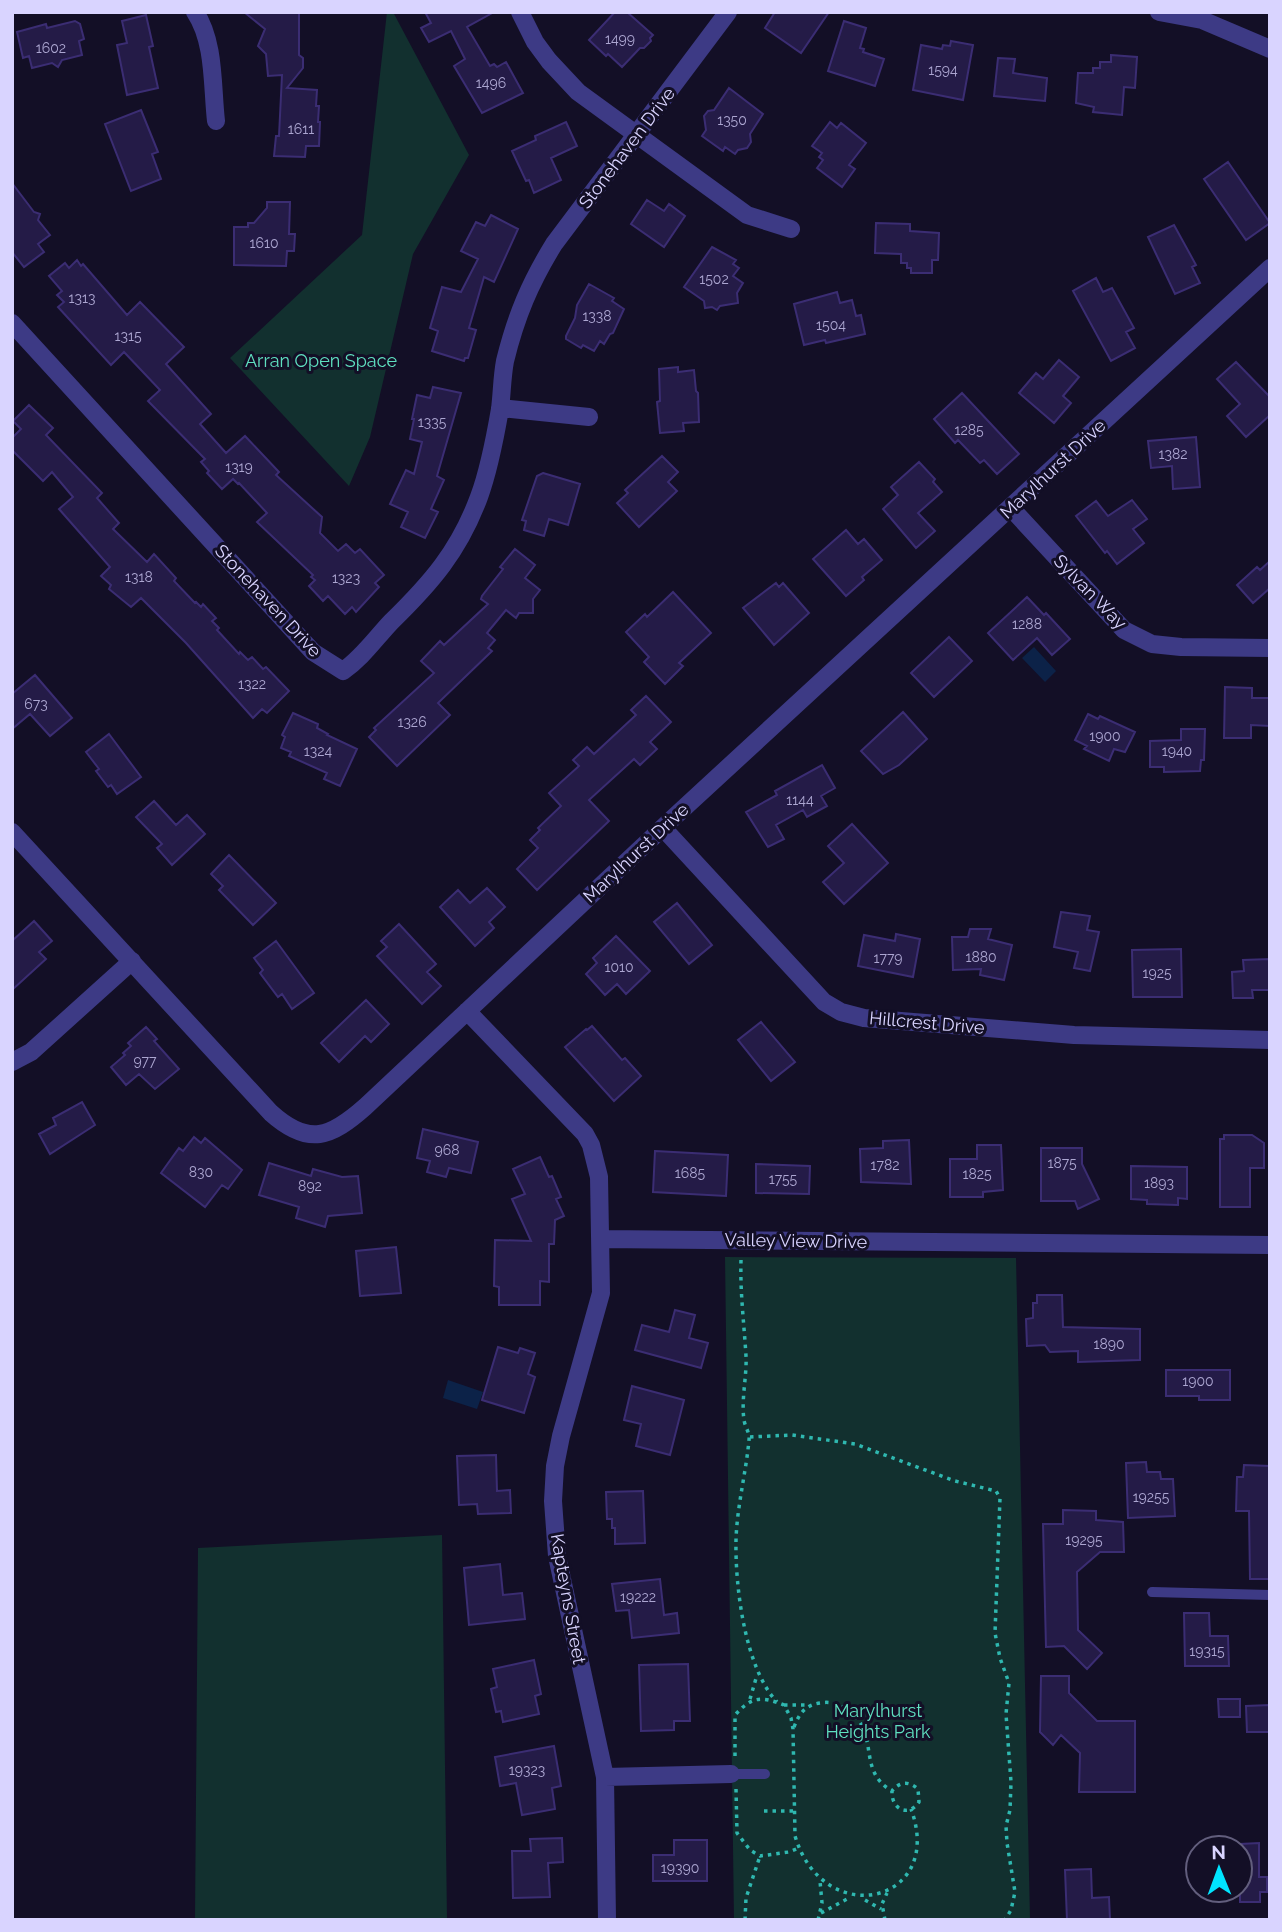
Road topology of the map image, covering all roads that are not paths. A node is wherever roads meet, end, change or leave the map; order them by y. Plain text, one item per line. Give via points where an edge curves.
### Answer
1 (195, 12) edge
2 (520, 12) edge
3 (728, 12) edge
4 (1159, 12) edge
5 (1204, 16) edge
6 (1270, 49) edge
7 (216, 121) dead end
8 (637, 136) junction
9 (791, 229) dead end
10 (1270, 268) edge
11 (12, 323) edge
12 (500, 408) junction
13 (589, 417) dead end
14 (1011, 508) junction
15 (1270, 648) edge
16 (663, 828) junction
17 (12, 832) edge
18 (132, 961) junction
19 (467, 1011) junction
20 (1270, 1040) edge
21 (12, 1062) edge
22 (600, 1239) junction
23 (1270, 1245) edge
24 (1152, 1592) dead end
25 (1270, 1595) edge
26 (731, 1774) joint
27 (765, 1774) dead end
28 (604, 1777) junction
29 (607, 1920) edge

1 - 7 street via 204,25
2 - 8 street via 535,41 564,78
3 - 8 street, Stonehaven Drive
4 - 5 street
5 - 6 street
8 - 9 street via 747,215
8 - 12 street, Stonehaven Drive via 532,280 505,364
10 - 14 street, Marylhurst Drive
11 - 12 street, Stonehaven Drive via 313,652 343,671 360,659 432,582 461,538 480,496
12 - 13 street
14 - 15 street, Sylvan Way via 1124,630 1152,643 1181,647
14 - 16 street, Marylhurst Drive
16 - 19 street, Marylhurst Drive
16 - 20 street, Hillcrest Drive via 824,1002 841,1012 864,1018 1074,1035
17 - 18 street, Marylhurst Drive
18 - 19 street, Marylhurst Drive via 271,1113 295,1130 312,1135 344,1125
18 - 21 street via 31,1052
19 - 22 street via 592,1145
22 - 23 street, Valley View Drive
22 - 28 street, Kapteyns Street via 601,1293 561,1436 553,1501 557,1556
24 - 25 lane
26 - 27 lane
26 - 28 street
28 - 29 street, Kapteyns Street

